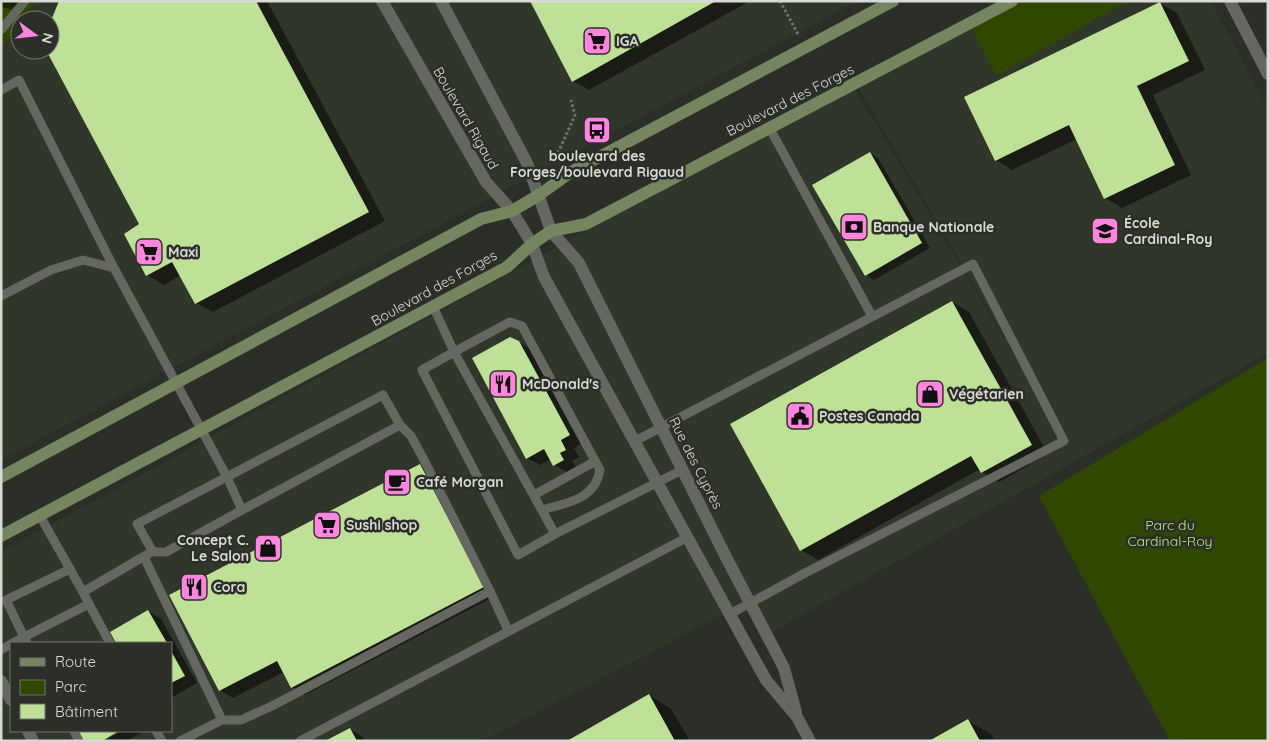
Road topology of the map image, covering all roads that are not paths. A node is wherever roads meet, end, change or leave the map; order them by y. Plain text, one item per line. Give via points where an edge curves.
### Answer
1 (25, 1) edge
2 (382, 1) edge
3 (441, 1) edge
4 (893, 1) edge
5 (1012, 1) edge
6 (1230, 1) edge
7 (1, 30) edge
8 (1268, 74) edge
9 (1, 90) edge
10 (770, 127) junction
11 (539, 195) junction
12 (512, 211) junction
13 (550, 231) junction
14 (532, 244) junction
15 (114, 268) junction
16 (1, 296) edge
17 (433, 306) junction
18 (872, 316) junction
19 (454, 352) junction
20 (176, 383) junction
21 (400, 425) junction
22 (661, 427) junction
23 (201, 430) junction
24 (635, 441) junction
25 (594, 462) junction
26 (682, 470) junction
27 (1, 477) edge
28 (227, 477) junction
29 (658, 482) junction
30 (534, 495) junction
31 (242, 510) junction
32 (542, 510) junction
33 (40, 516) junction
34 (554, 534) junction
35 (1, 536) edge
36 (688, 537) junction
37 (149, 554) junction
38 (70, 569) junction
39 (490, 591) junction
40 (83, 592) junction
41 (750, 602) junction
42 (89, 604) junction
43 (730, 614) junction
44 (508, 630) junction
45 (26, 640) edge
46 (109, 642) edge
47 (1, 681) edge
48 (10, 698) edge
49 (797, 717) junction
50 (222, 720) junction
51 (180, 741) edge
52 (300, 741) edge
53 (810, 741) edge

1 - 7 lane
2 - 12 street, Boulevard Rigaud via 486,182
3 - 11 street via 527,163
4 - 11 main road via 571,172
5 - 10 main road, Boulevard des Forges
6 - 8 street
9 - 15 lane via 19,80
10 - 13 main road, Boulevard des Forges via 586,224
10 - 18 lane
11 - 12 main road
11 - 13 street
12 - 14 street, Boulevard Rigaud
12 - 20 main road via 481,219
13 - 14 main road, Boulevard des Forges
13 - 22 street, Rue des Cyprès via 579,263
14 - 17 main road, Boulevard des Forges via 506,267
14 - 24 street, Rue des Cyprès via 544,276
15 - 16 lane via 83,260 51,270
15 - 20 lane
17 - 19 lane
17 - 23 main road, Boulevard des Forges
18 - 22 lane
18 - 41 lane via 973,264 1064,442
19 - 25 lane via 510,322 522,326
19 - 30 lane
19 - 34 lane via 422,370 518,555
20 - 23 lane
20 - 27 main road
21 - 28 lane via 383,395
21 - 31 lane
21 - 39 lane via 411,436
22 - 24 lane
22 - 26 street, Rue des Cyprès
23 - 28 lane
23 - 33 main road, Boulevard des Forges
24 - 29 street, Rue des Cyprès
25 - 30 lane
25 - 32 lane via 600,470 588,494
26 - 29 lane
26 - 41 street, Rue des Cyprès
28 - 31 lane
28 - 37 lane via 137,524
29 - 34 lane
29 - 36 street, Rue des Cyprès
30 - 32 lane
31 - 37 lane via 166,552
32 - 34 lane
33 - 35 main road, Boulevard des Forges
33 - 38 lane
36 - 43 street, Rue des Cyprès
36 - 44 lane
37 - 40 lane
37 - 50 lane
38 - 40 lane
38 - 45 lane via 6,600
39 - 44 lane
39 - 50 lane via 272,706 240,720
40 - 42 lane
41 - 43 lane
41 - 49 street, Rue des Cyprès via 784,668
42 - 45 lane
42 - 46 lane
43 - 49 street, Rue des Cyprès via 766,680
44 - 52 lane
47 - 48 street
49 - 53 street, Rue des Cyprès
50 - 51 lane

